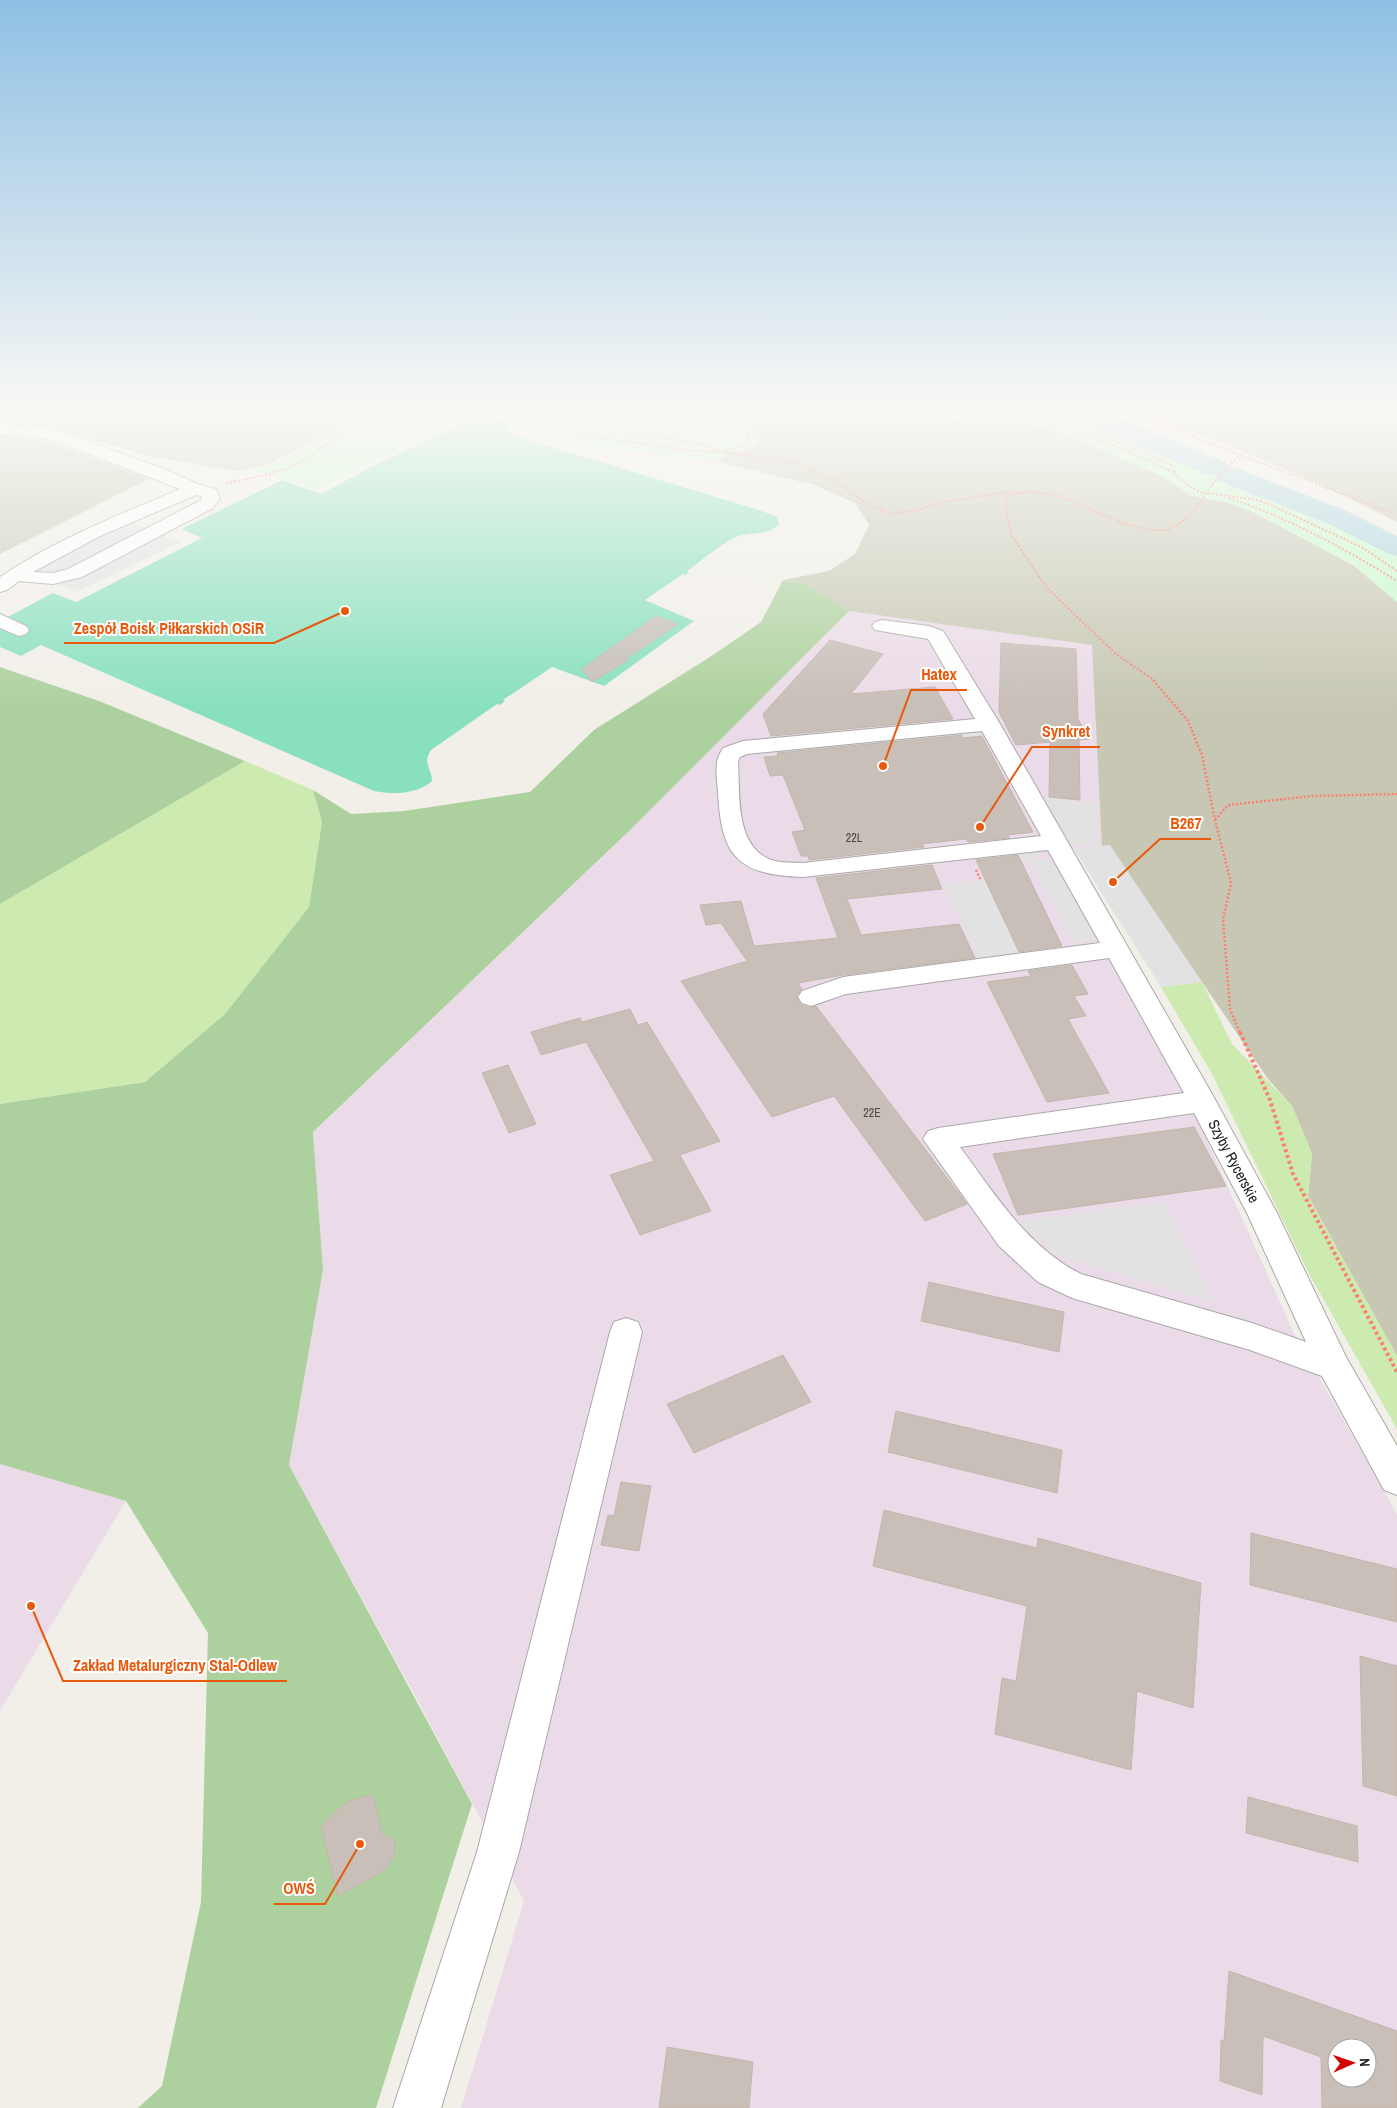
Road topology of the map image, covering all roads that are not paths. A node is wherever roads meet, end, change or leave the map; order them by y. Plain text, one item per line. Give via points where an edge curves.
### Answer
1 (143, 511) edge
2 (193, 511) edge
3 (15, 574) junction
4 (0, 586) edge
5 (0, 620) edge
6 (882, 626) dead end
7 (19, 630) dead end
8 (989, 724) junction
9 (1057, 846) junction
10 (1116, 950) junction
11 (811, 998) dead end
12 (1202, 1101) junction
13 (626, 1332) dead end
14 (1334, 1366) junction
15 (1397, 1479) edge
16 (417, 2108) edge

1 - 3 street
2 - 3 street via 62,578
3 - 4 street
5 - 7 street
6 - 8 street, Szyby Rycerskie via 936,635
8 - 9 street, Szyby Rycerskie
8 - 9 street via 736,750 727,761 733,825 740,850 750,861 765,868 793,871
9 - 10 street, Szyby Rycerskie
10 - 11 street via 843,986
10 - 12 street, Szyby Rycerskie
12 - 14 street, Szyby Rycerskie via 1262,1213
12 - 14 street via 938,1139 1010,1237 1049,1273 1072,1285 1252,1337
13 - 16 street via 498,1852
14 - 15 street, Szyby Rycerskie

